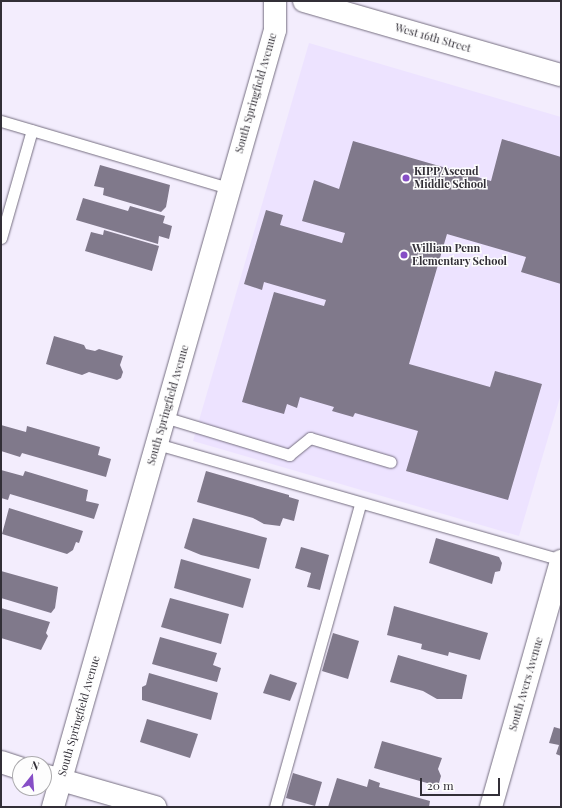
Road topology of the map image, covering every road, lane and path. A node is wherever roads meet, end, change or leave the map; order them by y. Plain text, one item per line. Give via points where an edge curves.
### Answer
1 (275, 1) edge
2 (304, 1) edge
3 (561, 75) edge
4 (1, 121) edge
5 (32, 130) junction
6 (229, 188) junction
7 (1, 238) edge
8 (164, 417) junction
9 (156, 444) junction
10 (391, 462) dead end
11 (360, 504) junction
12 (561, 561) edge
13 (1, 762) edge
14 (12, 765) edge
15 (52, 777) edge
16 (53, 807) edge
17 (155, 807) edge
18 (275, 807) edge
19 (491, 807) edge

1 - 6 street, South Springfield Avenue via 275,30
2 - 3 street, West 16th Street
4 - 5 lane
5 - 6 lane
5 - 7 lane
6 - 8 street, South Springfield Avenue
8 - 9 street, South Springfield Avenue
8 - 10 lane via 289,455 310,438
9 - 11 lane
9 - 15 street, South Springfield Avenue
11 - 12 lane
11 - 18 lane
12 - 19 street, South Avers Avenue
13 - 14 street
15 - 16 street, South Springfield Avenue
15 - 17 street

